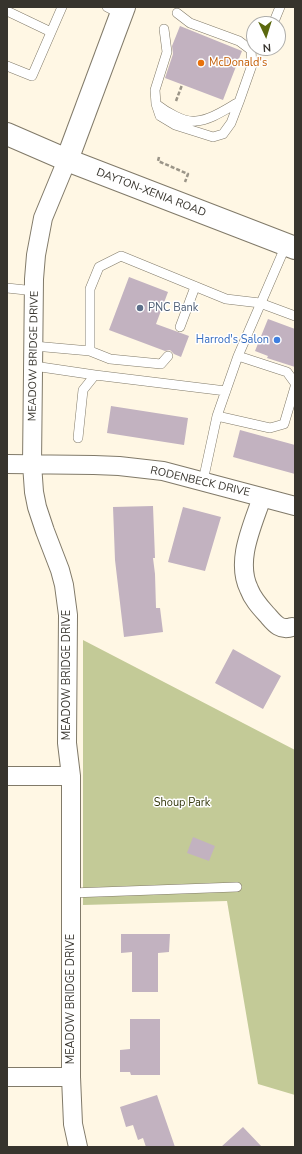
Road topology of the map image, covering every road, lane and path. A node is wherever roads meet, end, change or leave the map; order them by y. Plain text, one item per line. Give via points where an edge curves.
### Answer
1 (62, 7) edge
2 (117, 9) edge
3 (7, 11) edge
4 (177, 13) dead end
5 (164, 29) dead end
6 (51, 32) junction
7 (7, 66) edge
8 (182, 85) dead end
9 (176, 102) dead end
10 (239, 102) junction
11 (156, 104) junction
12 (7, 134) edge
13 (159, 157) dead end
14 (67, 160) junction
15 (185, 182) dead end
16 (290, 247) edge
17 (195, 287) junction
18 (7, 288) edge
19 (34, 291) junction
20 (260, 303) junction
21 (295, 316) edge
22 (180, 327) dead end
23 (34, 346) junction
24 (90, 351) junction
25 (168, 356) dead end
26 (238, 356) junction
27 (34, 366) junction
28 (95, 375) junction
29 (295, 383) edge
30 (295, 387) edge
31 (226, 391) junction
32 (217, 416) junction
33 (78, 438) dead end
34 (7, 464) edge
35 (32, 464) junction
36 (203, 481) junction
37 (262, 497) junction
38 (295, 506) edge
39 (292, 627) dead end
40 (7, 776) edge
41 (71, 776) junction
42 (237, 887) dead end
43 (71, 893) junction
44 (7, 1077) edge
45 (71, 1078) junction
46 (78, 1147) edge

1 - 6 lane
2 - 14 main road, MEADOW BRIDGE DRIVE
3 - 6 lane
4 - 10 lane via 190,23 239,41 251,50 252,65
5 - 11 lane via 167,52 155,90
6 - 7 lane via 32,76
8 - 9 path
10 - 11 lane via 207,119 194,122 172,115
10 - 11 lane via 231,123 223,134 213,137 175,125 160,116
12 - 14 main road, DAYTON-XENIA ROAD
13 - 15 path via 158,161 188,174
14 - 16 main road, DAYTON-XENIA ROAD
14 - 19 street, MEADOW BRIDGE DRIVE via 43,218 36,255
16 - 20 lane
17 - 20 lane via 226,299
17 - 22 lane
17 - 24 lane via 121,256 99,267 90,289
18 - 19 lane
19 - 23 street, MEADOW BRIDGE DRIVE
20 - 21 lane
20 - 26 lane
23 - 24 lane
23 - 27 street, MEADOW BRIDGE DRIVE
24 - 25 lane via 110,359 161,364
26 - 29 lane via 287,372
26 - 31 lane
27 - 28 lane
27 - 35 street, MEADOW BRIDGE DRIVE
28 - 31 lane
28 - 33 lane via 83,390
30 - 32 lane via 284,424 270,428
31 - 32 lane
32 - 36 lane
34 - 35 street, RODENBECK DRIVE
35 - 36 street, RODENBECK DRIVE via 119,466 163,471
35 - 41 street, MEADOW BRIDGE DRIVE via 37,507 60,570 68,615 67,743
36 - 37 street, RODENBECK DRIVE
37 - 38 street, RODENBECK DRIVE
37 - 39 street via 244,551 245,578 258,605 276,625 282,628
40 - 41 street
41 - 43 street, MEADOW BRIDGE DRIVE
42 - 43 lane
43 - 45 street, MEADOW BRIDGE DRIVE
44 - 45 street
45 - 46 street, MEADOW BRIDGE DRIVE via 73,1124

